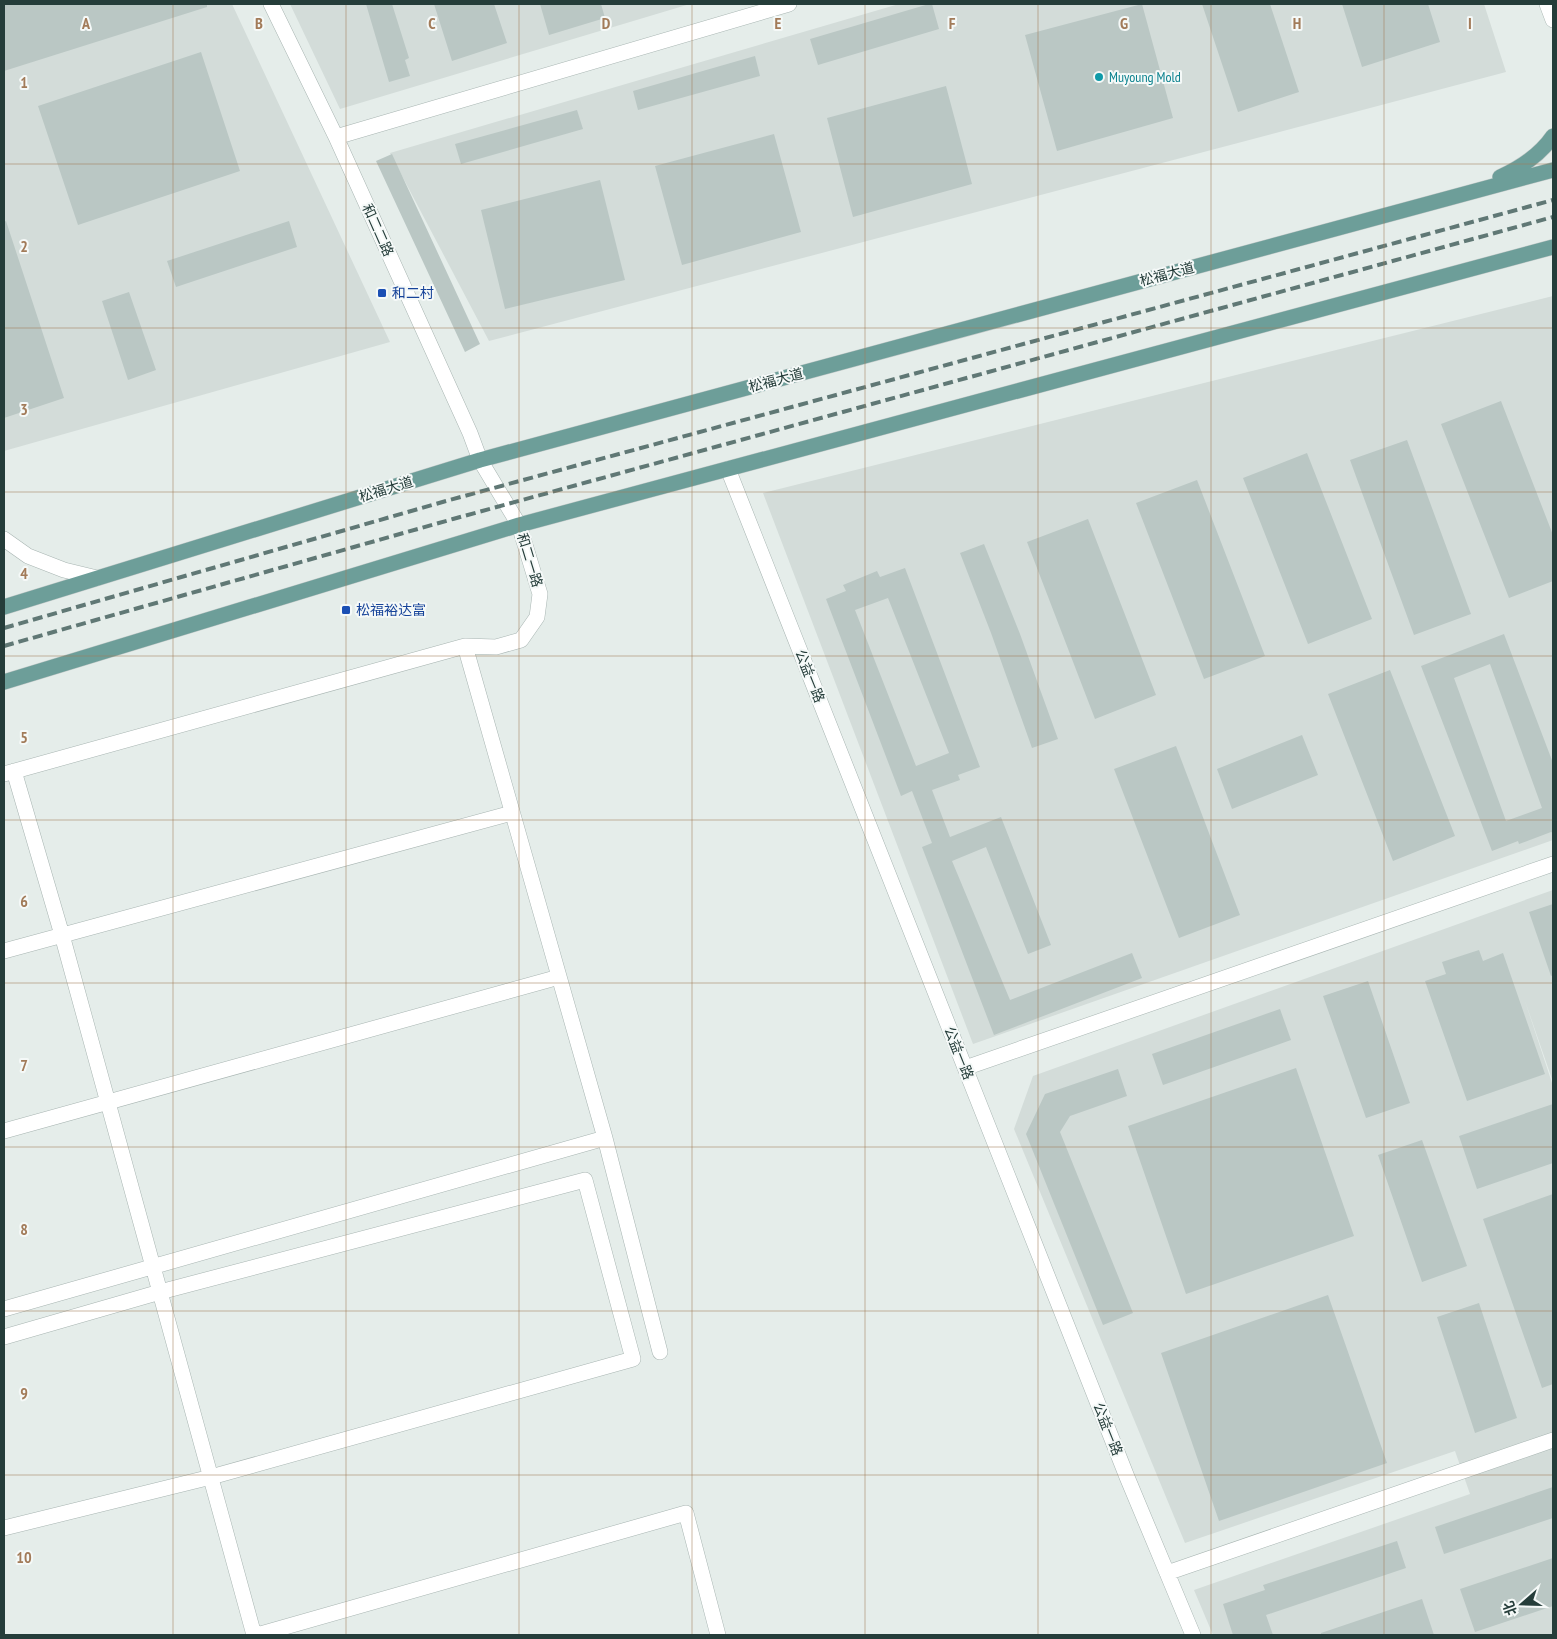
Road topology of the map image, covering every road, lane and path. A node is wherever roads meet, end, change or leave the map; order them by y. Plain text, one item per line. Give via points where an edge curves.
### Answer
1 (271, 4) edge
2 (789, 4) edge
3 (1548, 4) edge
4 (1553, 20) edge
5 (1553, 136) edge
6 (336, 137) junction
7 (1553, 170) edge
8 (1464, 194) junction
9 (1553, 247) edge
10 (1553, 254) edge
11 (1500, 262) junction
12 (480, 460) junction
13 (728, 469) junction
14 (519, 525) junction
15 (4, 539) edge
16 (97, 578) junction
17 (4, 607) edge
18 (465, 646) junction
19 (4, 682) edge
20 (9, 772) edge
21 (512, 813) junction
22 (1553, 864) edge
23 (62, 935) junction
24 (4, 951) edge
25 (559, 977) junction
26 (965, 1068) junction
27 (108, 1102) junction
28 (4, 1131) edge
29 (605, 1138) junction
30 (153, 1267) junction
31 (160, 1292) junction
32 (4, 1308) edge
33 (4, 1337) edge
34 (660, 1352) dead end
35 (1553, 1440) edge
36 (210, 1477) junction
37 (4, 1528) edge
38 (1167, 1573) junction
39 (255, 1635) edge
40 (718, 1635) edge
41 (1194, 1635) edge

1 - 6 street, 和二二路
2 - 6 street
3 - 4 street
5 - 8 main road via 1520,168
6 - 12 street, 和二二路
7 - 8 main road, 松福大道
8 - 12 main road, 松福大道
9 - 11 main road
10 - 11 main road
11 - 13 main road
12 - 14 street, 和二一路
12 - 16 main road, 松福大道
13 - 14 main road
13 - 26 street, 公益一路
14 - 18 street, 和二一路 via 540,594 537,617 521,640 496,647
14 - 19 main road
15 - 16 street via 28,556
16 - 17 main road, 松福大道
18 - 20 street, 和二一路
18 - 21 street
20 - 23 street
21 - 23 street
21 - 25 street
22 - 26 street
23 - 24 street
23 - 27 street
25 - 27 street
25 - 29 street
26 - 38 street, 公益一路
27 - 28 street
27 - 30 street
29 - 30 street
29 - 34 street
30 - 31 street
30 - 32 street
31 - 33 street
31 - 36 street
31 - 36 street via 585,1180 633,1359
35 - 38 street
36 - 37 street
36 - 39 street
38 - 41 street, 公益一路
39 - 40 street via 686,1513

